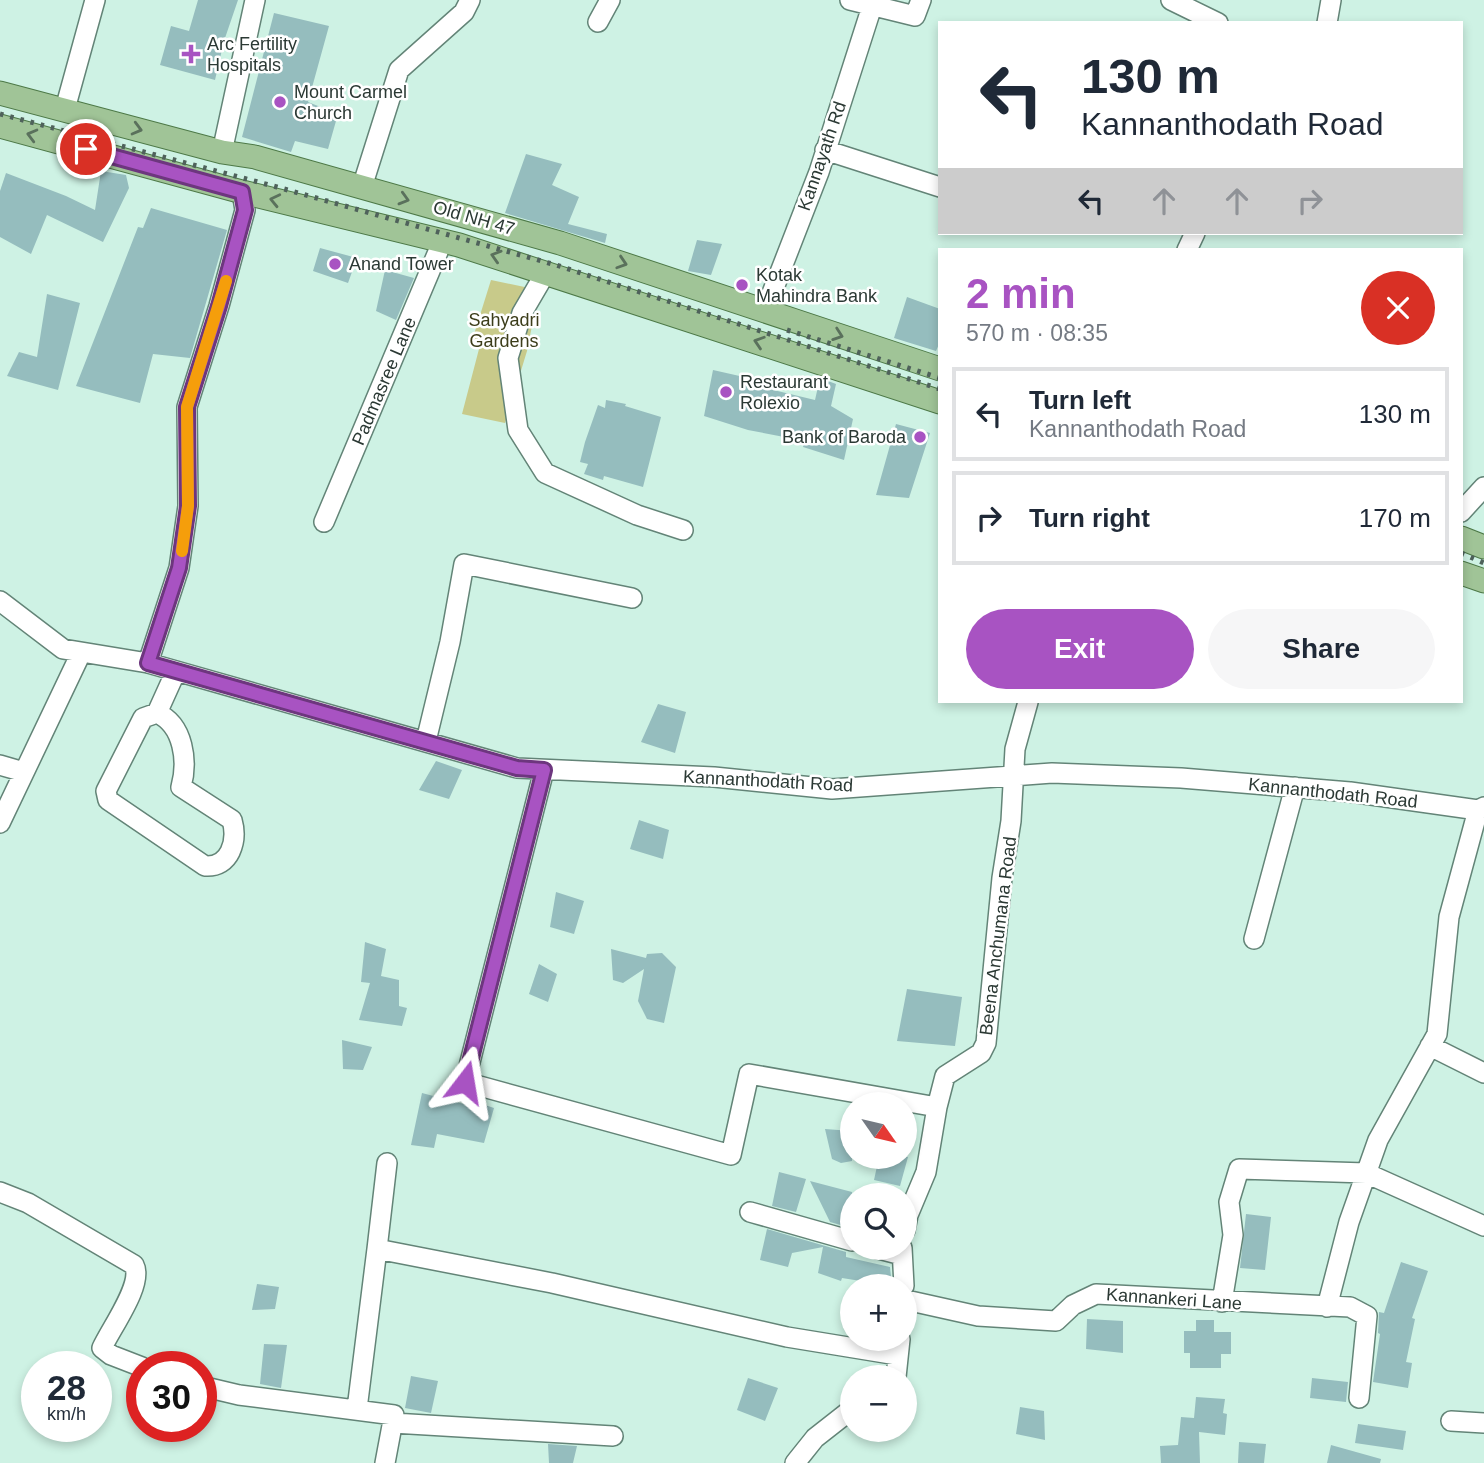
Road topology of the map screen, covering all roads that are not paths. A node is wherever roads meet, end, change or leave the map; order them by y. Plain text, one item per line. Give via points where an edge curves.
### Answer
1 (95, 0) edge
2 (255, 0) edge
3 (470, 0) edge
4 (610, 0) edge
5 (850, 0) edge
6 (921, 0) edge
7 (1171, 0) edge
8 (1331, 0) edge
9 (873, 4) edge
10 (1214, 21) edge
11 (1327, 21) edge
12 (598, 22) dead end
13 (0, 93) edge
14 (65, 109) junction
15 (0, 126) edge
16 (825, 150) junction
17 (222, 152) junction
18 (938, 186) edge
19 (362, 187) junction
20 (242, 192) junction
21 (469, 217) junction
22 (451, 242) junction
23 (546, 272) junction
24 (765, 311) junction
25 (938, 368) edge
26 (938, 401) edge
27 (1484, 487) edge
28 (1463, 510) edge
29 (324, 522) dead end
30 (683, 530) dead end
31 (1463, 539) edge
32 (1484, 547) edge
33 (1463, 574) edge
34 (1484, 581) edge
35 (632, 598) dead end
36 (0, 601) edge
37 (81, 653) junction
38 (148, 663) junction
39 (176, 671) junction
40 (1028, 703) edge
41 (157, 713) junction
42 (426, 741) junction
43 (0, 765) edge
44 (544, 770) junction
45 (24, 772) junction
46 (1014, 776) junction
47 (1295, 787) junction
48 (1481, 809) edge
49 (0, 823) edge
50 (1254, 939) dead end
51 (1430, 1046) junction
52 (1484, 1073) edge
53 (937, 1107) junction
54 (387, 1163) dead end
55 (1366, 1173) junction
56 (0, 1192) edge
57 (917, 1194) edge
58 (750, 1212) dead end
59 (1484, 1226) edge
60 (840, 1238) edge
61 (377, 1249) junction
62 (917, 1300) edge
63 (1222, 1302) junction
64 (1327, 1307) junction
65 (840, 1342) edge
66 (126, 1361) edge
67 (217, 1390) edge
68 (1359, 1398) dead end
69 (357, 1409) junction
70 (840, 1418) edge
71 (1451, 1422) dead end
72 (393, 1423) junction
73 (1484, 1423) edge
74 (613, 1436) dead end
75 (385, 1463) edge
76 (795, 1463) edge

1 - 14 street
2 - 17 street
3 - 19 street via 464,12 399,70
4 - 12 street
5 - 9 street
6 - 9 street via 915,16
7 - 10 street
8 - 11 street
9 - 16 street, Kannayath Rd
13 - 14 main road, Old NH 47
14 -> 17 main road, Old NH 47
20 -> 15 main road, Old NH 47
16 - 18 street
16 - 24 street, Kannayath Rd
17 - 19 main road, Old NH 47
19 -> 21 main road, Old NH 47
22 -> 20 main road, Old NH 47
20 - 38 street via 245,210 187,407 188,506 179,568
21 - 22 main road
21 -> 24 main road, Old NH 47
23 -> 22 main road, Old NH 47
22 - 29 street, Padmasree Lane
26 -> 23 main road, Old NH 47
23 - 30 street via 522,313 508,358 519,430 545,473 637,515
24 -> 25 main road, Old NH 47
27 - 28 street
31 - 32 main road
33 - 34 main road
35 - 42 street via 464,564
36 - 37 street, Kannanthodath Road via 63,649
37 - 38 street, Kannanthodath Road
37 - 45 street
38 - 39 street, Kannanthodath Road
39 - 41 street
39 - 42 street, Kannanthodath Road
40 - 46 street, Beena Anchumana Road via 1015,749
41 - 41 street via 143,718 106,791 108,800 205,866 216,867 232,847 236,833 232,820 181,787 186,769 175,727
42 - 44 street, Kannanthodath Road via 517,768
43 - 45 street
44 - 46 street, Kannanthodath Road via 714,777 832,789
44 - 53 street via 465,1082 731,1155 749,1074
45 - 49 street
46 - 47 street, Kannanthodath Road via 1142,776
46 - 53 street, Beena Anchumana Road via 986,1043 981,1053 945,1076
47 - 48 street, Kannanthodath Road
47 - 50 street
48 - 51 street via 1449,918 1437,1034
51 - 52 street
51 - 55 street via 1378,1140
53 - 57 street, Beena Anchumana Road via 926,1172
54 - 61 street
55 - 59 street
55 - 63 street via 1239,1169 1229,1202 1233,1235
55 - 64 street
56 - 66 street via 28,1203 134,1265 138,1276 133,1289 102,1348
58 - 60 street
61 - 65 street via 552,1283 787,1338
61 - 69 street
62 - 63 street, Kannankeri Lane via 978,1316 1056,1321 1073,1305 1096,1294
63 - 64 street, Kannankeri Lane
64 - 68 street, Kannankeri Lane via 1350,1307 1367,1317
67 - 69 street
69 - 72 street via 394,1415
70 - 76 street via 815,1438
71 - 73 street
72 - 74 street
72 - 75 street

